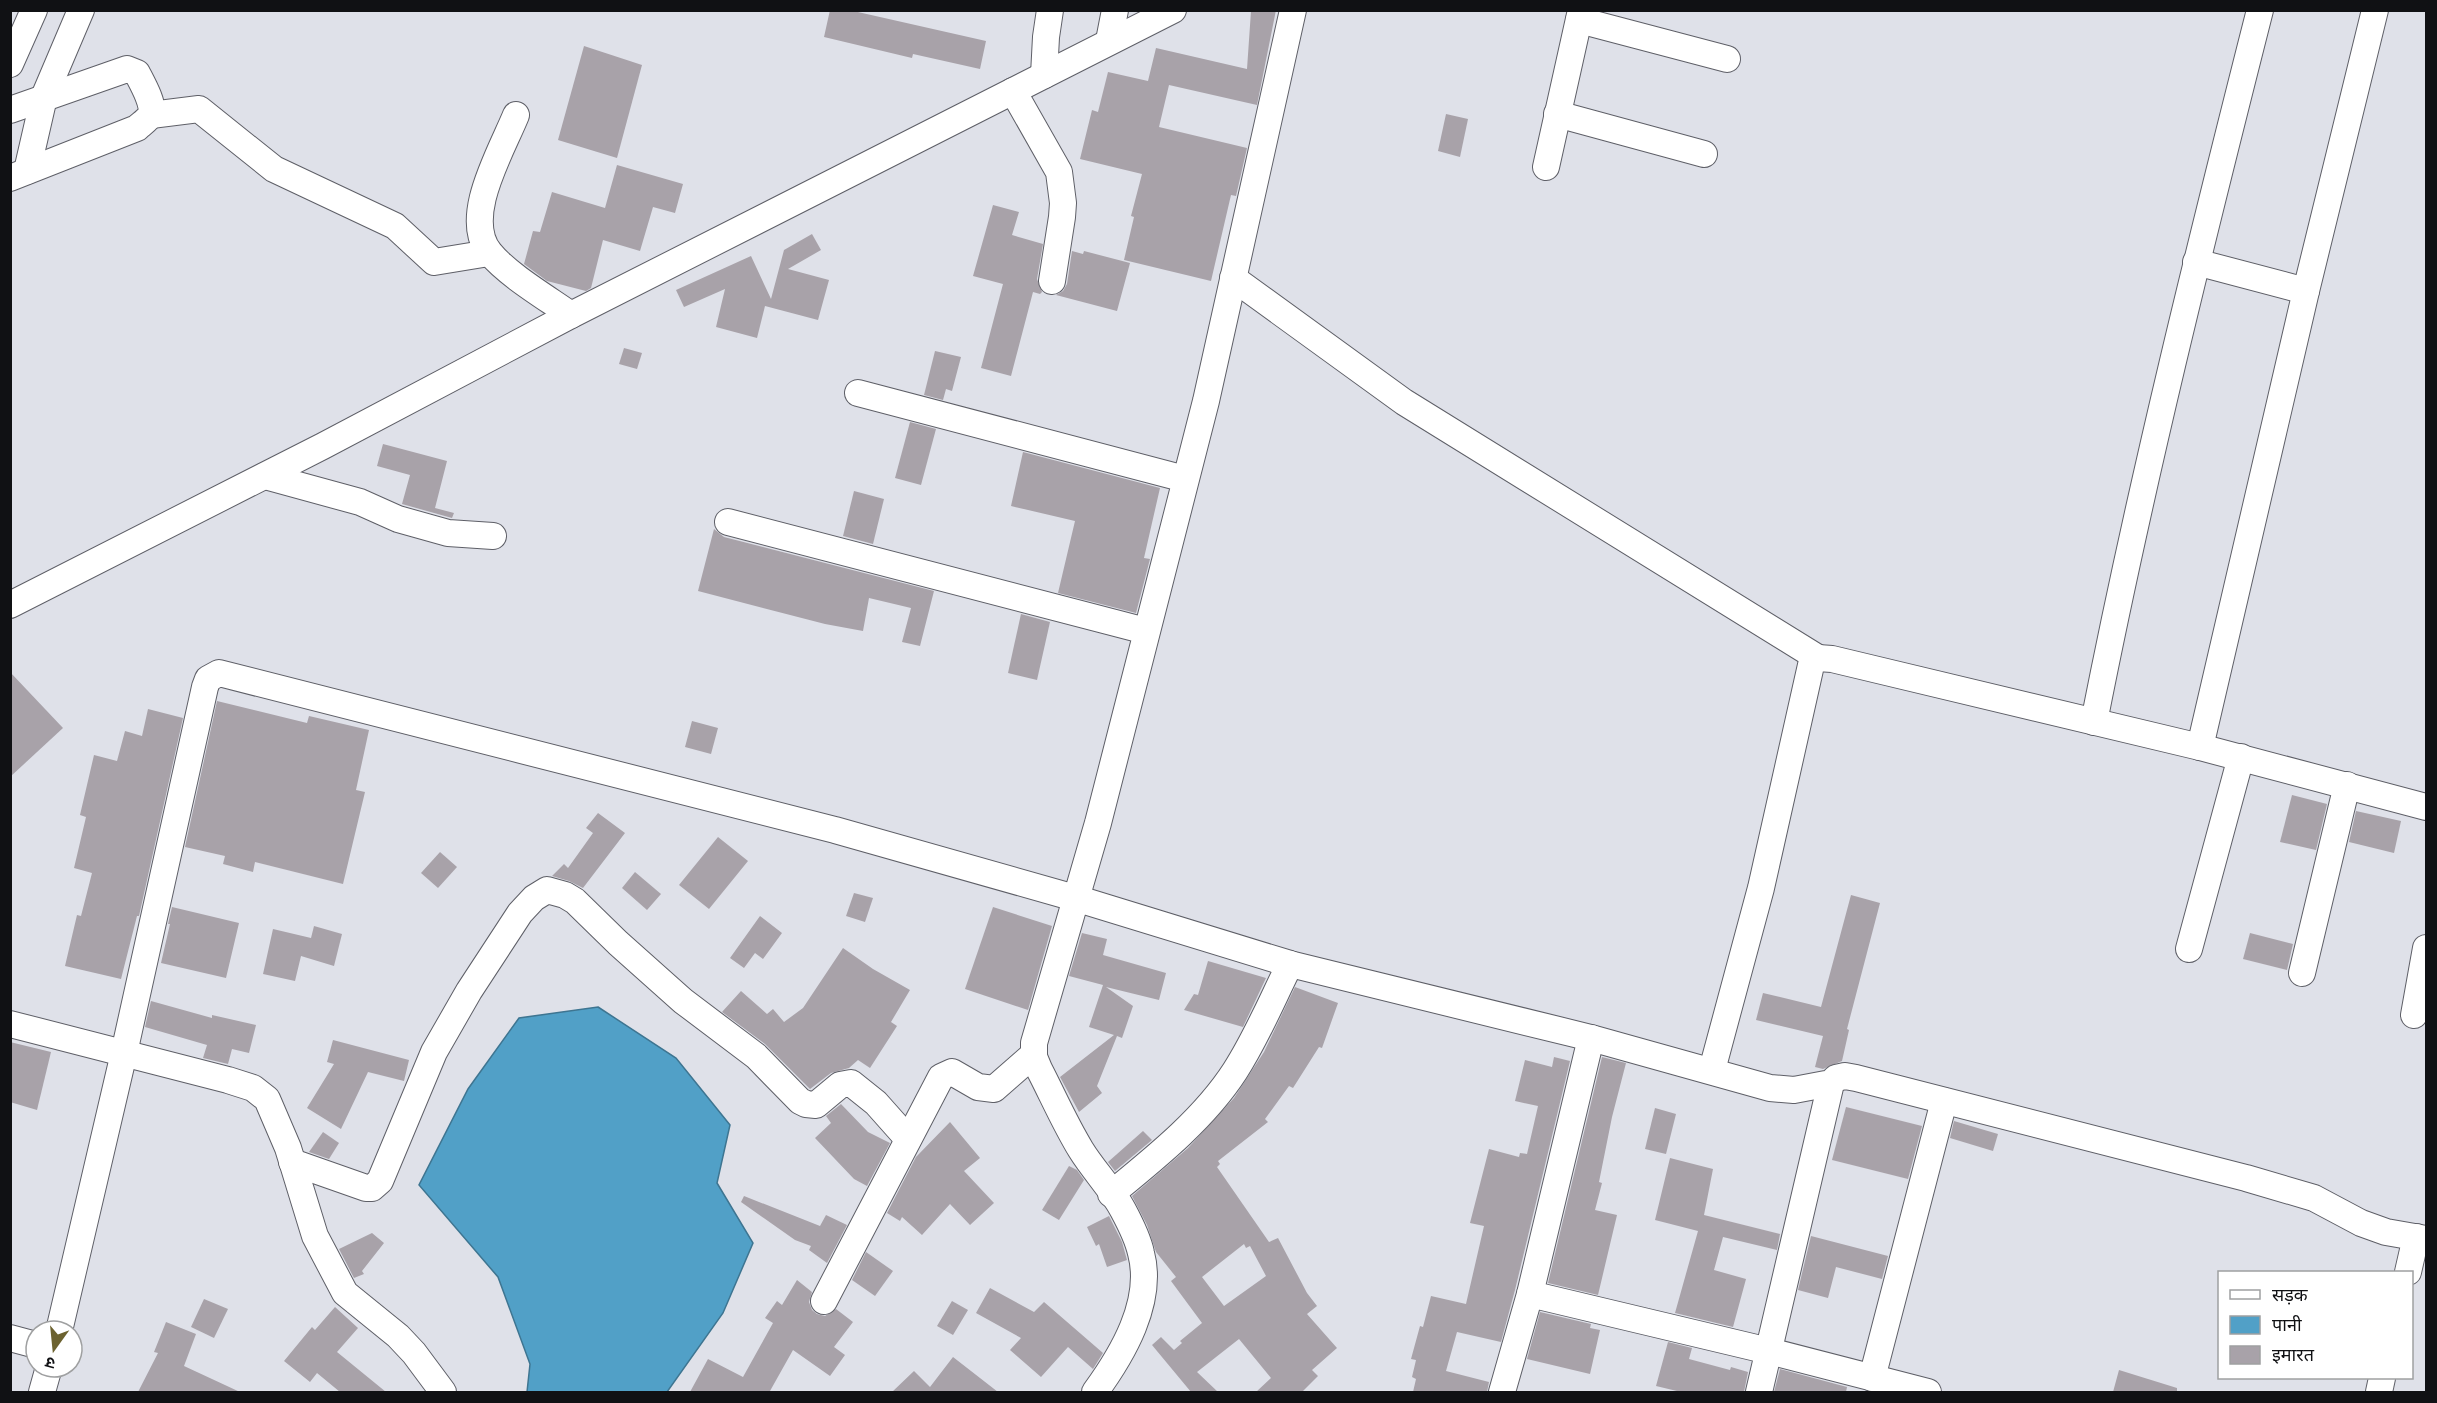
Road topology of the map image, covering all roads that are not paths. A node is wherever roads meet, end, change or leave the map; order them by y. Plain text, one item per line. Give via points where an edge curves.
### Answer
1 (34, 10) edge
2 (81, 10) edge
3 (1050, 10) edge
4 (1115, 10) edge
5 (1173, 10) edge
6 (1293, 10) edge
7 (2260, 10) edge
8 (2375, 10) edge
9 (1580, 15) edge
10 (1109, 41) junction
11 (1727, 59) dead end
12 (10, 64) edge
13 (1044, 75) junction
14 (1013, 91) junction
15 (44, 97) junction
16 (10, 110) edge
17 (1557, 114) junction
18 (151, 115) junction
19 (516, 115) dead end
20 (1704, 154) dead end
21 (1546, 166) dead end
22 (19, 175) edge
23 (489, 253) junction
24 (2196, 262) junction
25 (1233, 278) junction
26 (1052, 281) dead end
27 (2306, 291) junction
28 (571, 315) junction
29 (858, 393) dead end
30 (265, 476) junction
31 (1185, 479) junction
32 (728, 522) dead end
33 (493, 537) dead end
34 (10, 605) edge
35 (1146, 631) junction
36 (1818, 658) junction
37 (2094, 722) junction
38 (2200, 747) junction
39 (2241, 757) junction
40 (2347, 784) junction
41 (2427, 807) edge
42 (1075, 898) junction
43 (2427, 948) edge
44 (2189, 949) dead end
45 (1290, 964) junction
46 (2302, 974) dead end
47 (2414, 1015) dead end
48 (10, 1024) edge
49 (1591, 1038) junction
50 (124, 1053) junction
51 (1034, 1054) junction
52 (1712, 1070) junction
53 (1831, 1083) junction
54 (1944, 1101) junction
55 (908, 1139) junction
56 (291, 1162) junction
57 (1111, 1194) junction
58 (2422, 1238) edge
59 (2408, 1271) edge
60 (1530, 1294) junction
61 (824, 1302) dead end
62 (61, 1319) edge
63 (1769, 1351) junction
64 (1872, 1378) junction
65 (443, 1392) edge
66 (1095, 1392) edge
67 (1502, 1392) edge
68 (1759, 1392) edge
69 (1928, 1392) edge

1 - 12 street
2 - 15 street
3 - 13 street
4 - 10 street
5 - 10 street
6 - 25 street
7 - 24 street
8 - 27 street
9 - 11 street
9 - 17 street
10 - 13 street
13 - 14 street
14 - 26 street via 1059,172 1062,217
14 - 28 street
15 - 16 street
15 - 18 street via 127,69 137,73 145,87
15 - 22 street
17 - 20 street
17 - 21 street
18 - 22 street via 137,128
18 - 23 street via 200,109 274,169 395,226 434,262
19 - 23 street via 479,210 479,232
23 - 28 street
24 - 27 street
24 - 37 street via 2128,552
25 - 31 street
25 - 36 street via 1404,402
27 - 38 street
28 - 30 street
29 - 31 street
30 - 33 street via 360,502 398,519 448,533
30 - 34 street
31 - 35 street
32 - 35 street
35 - 42 street
36 - 37 street
36 - 52 street via 1811,664 1761,888
37 - 38 street
38 - 39 street
39 - 40 street
39 - 44 street
40 - 41 street
40 - 46 street
42 - 45 street
42 - 50 street via 835,830 219,673 208,679 205,687
42 - 51 street via 1037,1028
43 - 47 street
45 - 49 street
45 - 57 street via 1256,1034 1221,1090 1167,1147
48 - 50 street
49 - 52 street
49 - 60 street
50 - 56 street via 253,1088 267,1099
50 - 62 street
51 - 55 street via 994,1089 978,1087 952,1072 946,1074 933,1089
51 - 57 street via 1081,1149
52 - 53 street via 1784,1090
53 - 54 street via 1836,1078 1856,1078
53 - 63 street
54 - 58 street via 2282,1188 2322,1201 2386,1232
54 - 64 street
55 - 56 street via 876,1103 851,1083 840,1085 816,1105 801,1101 756,1056 683,1001 575,901 547,890 534,897 520,913 469,991 434,1052 380,1181 366,1188
55 - 61 street
56 - 65 street via 315,1236 338,1283 353,1301 414,1353
57 - 66 street via 1123,1209 1141,1252 1142,1289 1126,1345
58 - 59 street
60 - 63 street
60 - 67 street
63 - 64 street
63 - 68 street
64 - 69 street

